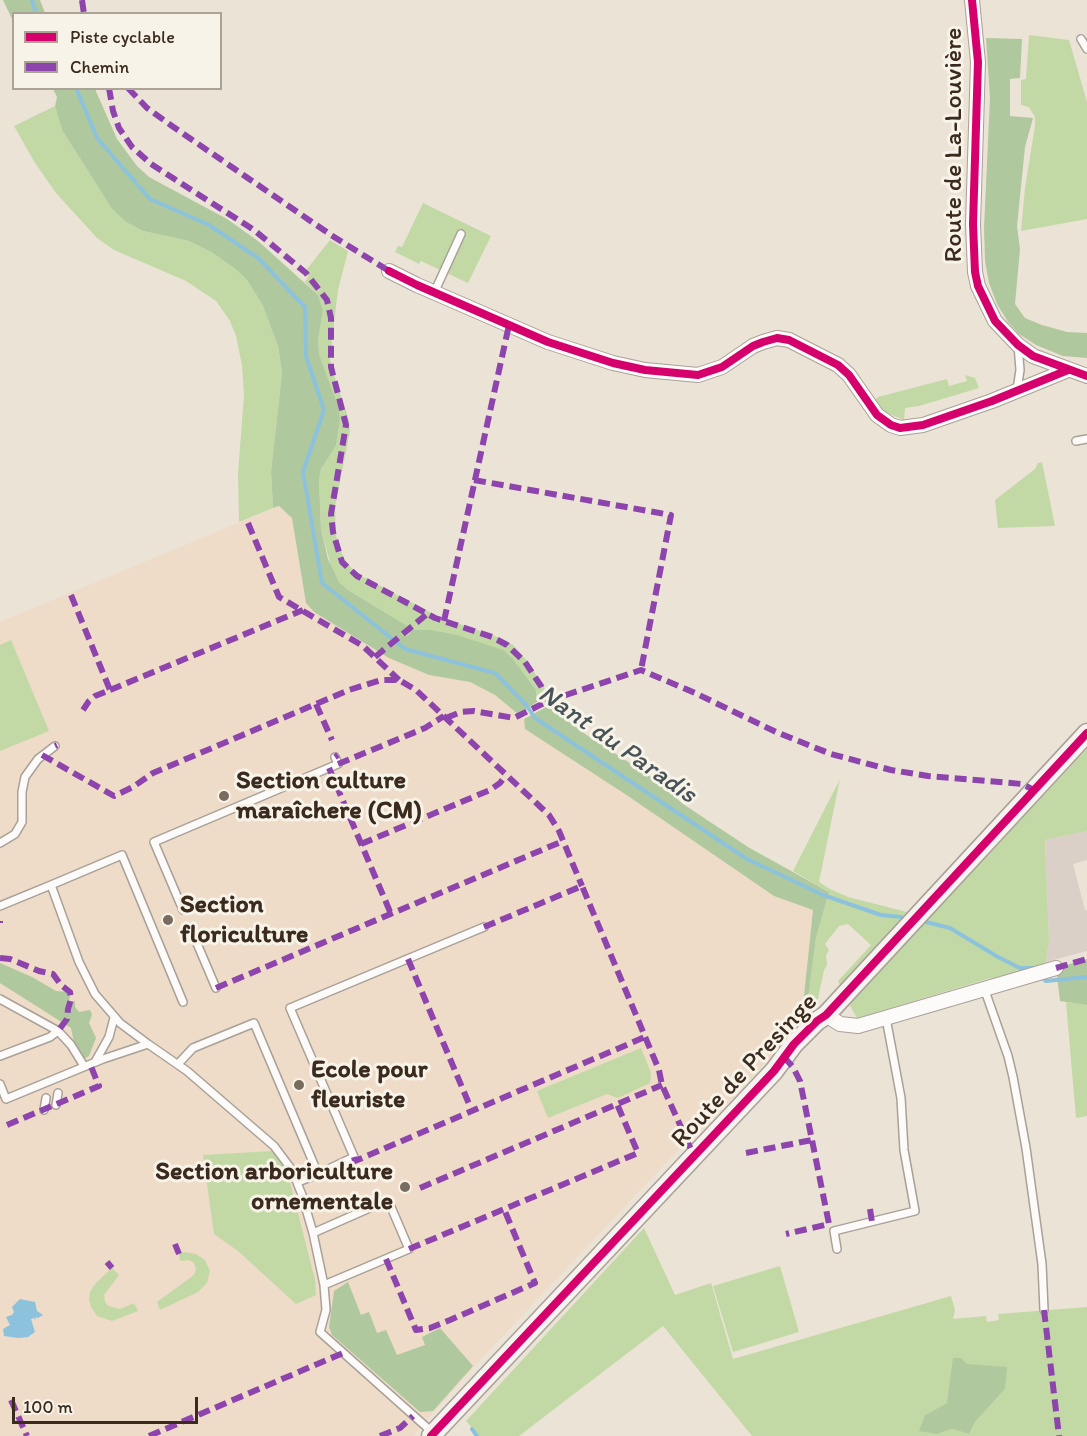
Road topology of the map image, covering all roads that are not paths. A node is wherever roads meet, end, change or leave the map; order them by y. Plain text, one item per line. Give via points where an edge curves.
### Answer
1 (972, 0) edge
2 (1082, 39) dead end
3 (1087, 50) edge
4 (461, 234) dead end
5 (390, 271) dead end
6 (434, 292) junction
7 (1018, 345) junction
8 (1068, 370) junction
9 (1087, 375) edge
10 (1017, 390) junction
11 (1087, 439) edge
12 (1076, 441) dead end
13 (1087, 733) edge
14 (55, 746) dead end
15 (335, 757) dead end
16 (0, 843) edge
17 (51, 885) junction
18 (0, 906) edge
19 (183, 910) dead end
20 (190, 927) dead end
21 (484, 927) dead end
22 (1043, 971) dead end
23 (216, 988) dead end
24 (984, 988) junction
25 (0, 999) edge
26 (183, 1002) dead end
27 (826, 1016) junction
28 (114, 1018) junction
29 (886, 1018) junction
30 (58, 1031) junction
31 (148, 1044) junction
32 (0, 1056) edge
33 (95, 1062) junction
34 (178, 1064) junction
35 (84, 1066) junction
36 (1, 1087) edge
37 (58, 1094) dead end
38 (46, 1098) dead end
39 (56, 1105) dead end
40 (44, 1110) dead end
41 (318, 1174) junction
42 (298, 1182) junction
43 (313, 1233) junction
44 (837, 1250) dead end
45 (324, 1285) junction
46 (1044, 1310) dead end
47 (432, 1435) edge

1 - 7 street, Route de La-Louvière via 978,62 975,272 990,311
2 - 3 lane
4 - 6 lane
5 - 6 street
6 - 10 street via 569,350 645,370 698,375 722,367 763,342 789,340 837,365 849,375 877,415 900,428 923,425
7 - 8 street, Route de La-Louvière via 1033,356
7 - 10 lane
8 - 9 street, Route de La-Louvière
8 - 10 street
11 - 12 lane
13 - 27 street, Route de Presinge
14 - 16 lane via 38,759 25,777 22,822 15,834
15 - 19 lane via 338,764 154,842
17 - 18 lane
17 - 26 lane via 122,855
17 - 28 lane via 84,974
20 - 23 lane
21 - 41 lane via 290,1008 354,1157
22 - 24 street
24 - 29 street
24 - 46 lane via 1013,1077 1042,1264
25 - 30 lane
27 - 29 street via 850,1027
27 - 47 street, Route de Presinge via 794,1044 774,1071
28 - 31 lane
28 - 33 lane
29 - 44 lane via 915,1211 834,1231
30 - 32 lane
30 - 35 lane
31 - 33 lane
31 - 34 lane
33 - 35 lane
34 - 41 lane via 193,1048 254,1023
34 - 42 lane via 274,1146
35 - 36 lane via 6,1099
37 - 39 lane
38 - 40 lane
41 - 42 lane
42 - 43 lane
43 - 45 lane
43 - 45 lane via 388,1200 409,1250
45 - 47 lane via 326,1310 320,1332

